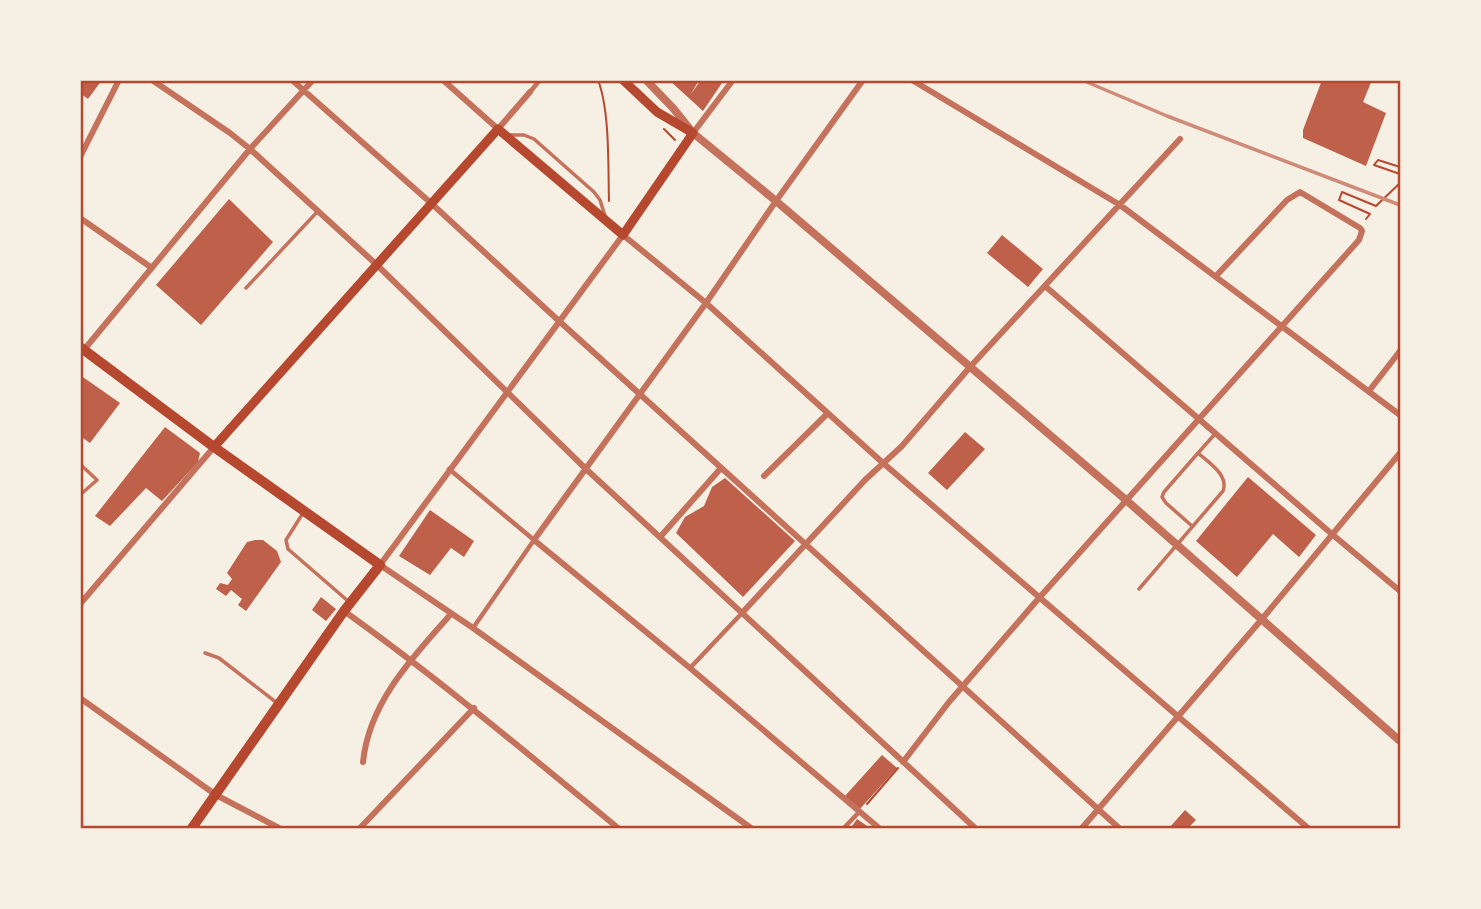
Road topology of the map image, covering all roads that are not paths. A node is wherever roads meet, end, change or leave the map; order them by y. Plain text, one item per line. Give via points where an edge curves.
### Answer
1 (119, 80) edge
2 (152, 80) edge
3 (292, 80) edge
4 (313, 80) edge
5 (443, 80) edge
6 (540, 80) edge
7 (623, 80) edge
8 (646, 80) edge
9 (733, 80) edge
10 (863, 80) edge
11 (912, 80) edge
12 (303, 91) junction
13 (530, 93) joint
14 (501, 132) junction
15 (693, 134) junction
16 (1180, 139) dead end
17 (250, 149) junction
18 (80, 157) edge
19 (776, 201) junction
20 (432, 204) junction
21 (1120, 205) junction
22 (318, 211) junction
23 (80, 218) edge
24 (608, 221) junction
25 (623, 235) junction
26 (377, 265) junction
27 (152, 268) junction
28 (1216, 276) junction
29 (1045, 286) junction
30 (246, 288) dead end
31 (706, 303) junction
32 (559, 321) junction
33 (1280, 325) junction
34 (82, 350) edge
35 (1401, 351) edge
36 (970, 367) junction
37 (1369, 391) junction
38 (506, 392) junction
39 (640, 393) junction
40 (827, 414) junction
41 (1401, 415) edge
42 (1199, 419) junction
43 (1215, 434) junction
44 (214, 447) junction
45 (1198, 453) junction
46 (1401, 453) edge
47 (883, 463) junction
48 (80, 464) edge
49 (721, 468) junction
50 (449, 469) junction
51 (586, 469) junction
52 (764, 476) dead end
53 (80, 495) edge
54 (1126, 500) junction
55 (304, 511) junction
56 (1193, 527) junction
57 (1333, 535) junction
58 (661, 536) junction
59 (534, 540) junction
60 (805, 543) junction
61 (1178, 546) junction
62 (380, 565) junction
63 (1139, 590) dead end
64 (1401, 591) edge
65 (1039, 598) junction
66 (80, 604) edge
67 (347, 607) junction
68 (741, 613) junction
69 (451, 614) junction
70 (1262, 619) junction
71 (473, 628) junction
72 (205, 653) dead end
73 (411, 659) junction
74 (690, 668) junction
75 (963, 685) junction
76 (80, 698) edge
77 (279, 704) junction
78 (474, 708) junction
79 (1177, 716) junction
80 (1401, 741) edge
81 (363, 762) dead end
82 (903, 762) junction
83 (216, 794) junction
84 (1098, 810) junction
85 (859, 812) junction
86 (192, 828) edge
87 (279, 828) edge
88 (360, 828) edge
89 (618, 828) edge
90 (751, 828) edge
91 (844, 828) edge
92 (878, 828) edge
93 (975, 828) edge
94 (1082, 828) edge
95 (1119, 828) edge
96 (1308, 828) edge

1 - 18 street
2 - 17 street
3 - 12 street
4 - 12 street
5 - 14 street
6 - 13 street
7 - 15 main road via 657,112
8 - 15 street
9 - 15 street
10 - 19 street
11 - 21 street
12 - 17 street
12 - 20 street
13 - 14 street
14 - 20 main road
14 - 24 main road
14 - 24 lane via 534,139 594,192
15 - 19 street
15 - 25 main road
16 - 21 street
17 - 22 street
17 - 27 street
19 - 31 street
19 - 36 street
20 - 26 main road
20 - 32 street
21 - 28 street
21 - 29 street
22 - 26 street
22 - 30 lane
23 - 27 street
24 - 25 main road
25 - 31 street
25 - 32 street
26 - 38 street
26 - 44 main road
27 - 34 street
28 - 33 street
28 - 33 street via 1293,195 1305,193 1360,228 1359,240
29 - 36 street
29 - 42 street
31 - 39 street
31 - 40 street
32 - 38 street
32 - 39 street
33 - 37 street
33 - 42 street
34 - 44 main road
35 - 37 street
36 - 47 street
36 - 54 street
37 - 41 street
38 - 50 street
38 - 51 street
39 - 49 street
39 - 51 street
40 - 47 street
40 - 52 street
42 - 43 street
42 - 54 street
43 - 45 lane
43 - 57 street
44 - 55 main road
44 - 66 street
45 - 56 lane via 1223,476 1225,486
45 - 56 lane via 1162,497
46 - 57 street
47 - 60 street
47 - 65 street
48 - 53 lane via 97,481
49 - 58 street
49 - 60 street
50 - 59 street
50 - 62 street
51 - 58 street
51 - 59 street
54 - 61 street
54 - 65 street
55 - 62 main road
55 - 67 lane via 285,544
56 - 61 lane
57 - 64 street
57 - 70 street
58 - 68 street
59 - 71 street
59 - 74 street
60 - 68 street
60 - 75 street
61 - 63 lane
61 - 70 street
62 - 67 main road
62 - 69 street
65 - 75 street
65 - 79 street
67 - 73 street
67 - 77 main road
68 - 74 street
68 - 82 street
69 - 71 street
69 - 73 street
70 - 79 street
70 - 80 street
71 - 90 street
72 - 77 lane via 219,658
73 - 78 street
73 - 81 street via 373,719
74 - 85 street
75 - 82 street
75 - 84 street
76 - 83 street
77 - 83 main road
78 - 88 street
78 - 89 street
79 - 84 street
79 - 96 street
82 - 93 street
83 - 86 main road
83 - 87 street
84 - 94 street
84 - 95 street
85 - 91 street
85 - 92 street

